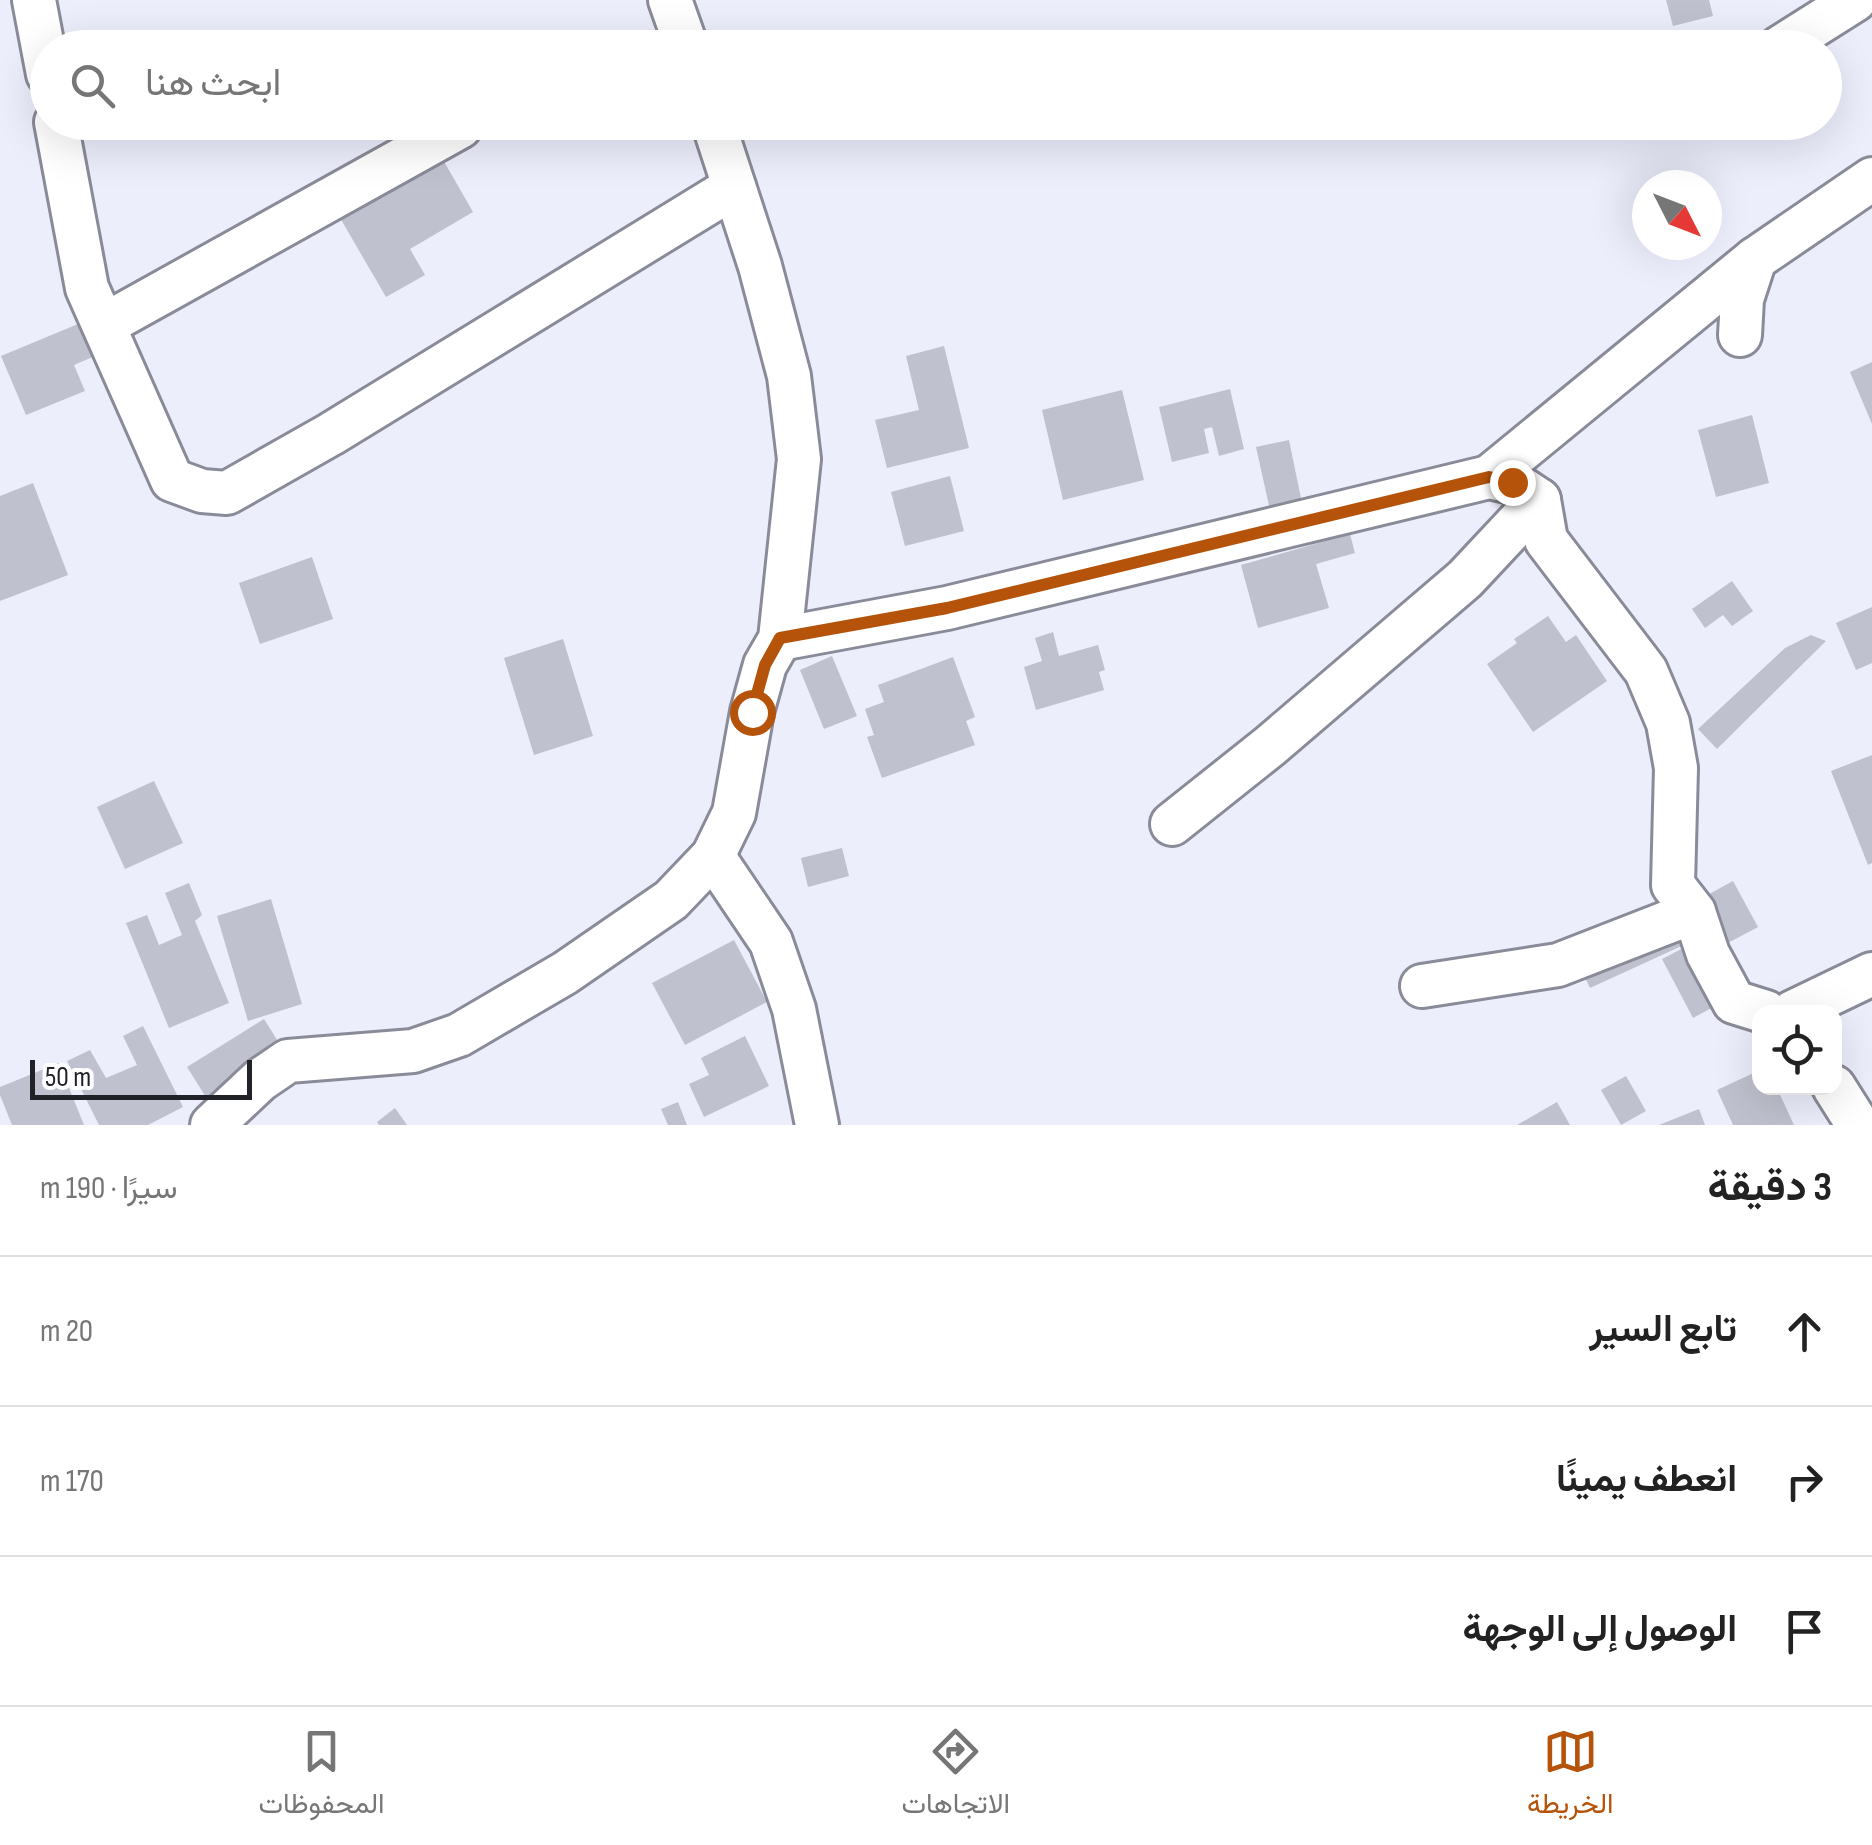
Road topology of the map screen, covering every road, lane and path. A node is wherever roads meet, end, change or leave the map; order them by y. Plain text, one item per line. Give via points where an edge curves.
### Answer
1 (34, 0) edge
2 (670, 0) edge
3 (1855, 0) edge
4 (40, 30) edge
5 (681, 30) edge
6 (1808, 30) edge
7 (59, 140) edge
8 (437, 140) edge
9 (719, 140) edge
10 (1872, 179) edge
11 (734, 187) junction
12 (1755, 259) junction
13 (104, 326) junction
14 (1740, 335) dead end
15 (1489, 477) junction
16 (1539, 500) junction
17 (780, 638) junction
18 (1172, 824) dead end
19 (713, 856) junction
20 (1694, 912) junction
21 (1872, 974) edge
22 (1422, 986) dead end
23 (1807, 1005) edge
24 (1752, 1008) edge
25 (1839, 1095) edge
26 (212, 1125) edge
27 (817, 1125) edge
28 (1858, 1125) edge

1 - 4 street
2 - 5 street
3 - 6 street
7 - 13 street via 87,288
8 - 13 street
9 - 11 street
10 - 12 street
11 - 13 street via 227,493 172,480
11 - 17 street via 789,376 799,459
12 - 14 street via 1742,299
12 - 15 street
15 - 16 street via 1512,482
15 - 17 street via 947,608
16 - 18 street via 1465,579
16 - 20 street via 1546,540 1646,671 1668,723 1676,768 1673,884
17 - 19 street via 752,712 734,814
19 - 26 street via 671,900 459,1035 413,1051 288,1061
19 - 27 street via 771,942 794,1009
20 - 22 street via 1558,965
20 - 24 street via 1734,1002
21 - 23 street
25 - 28 street

